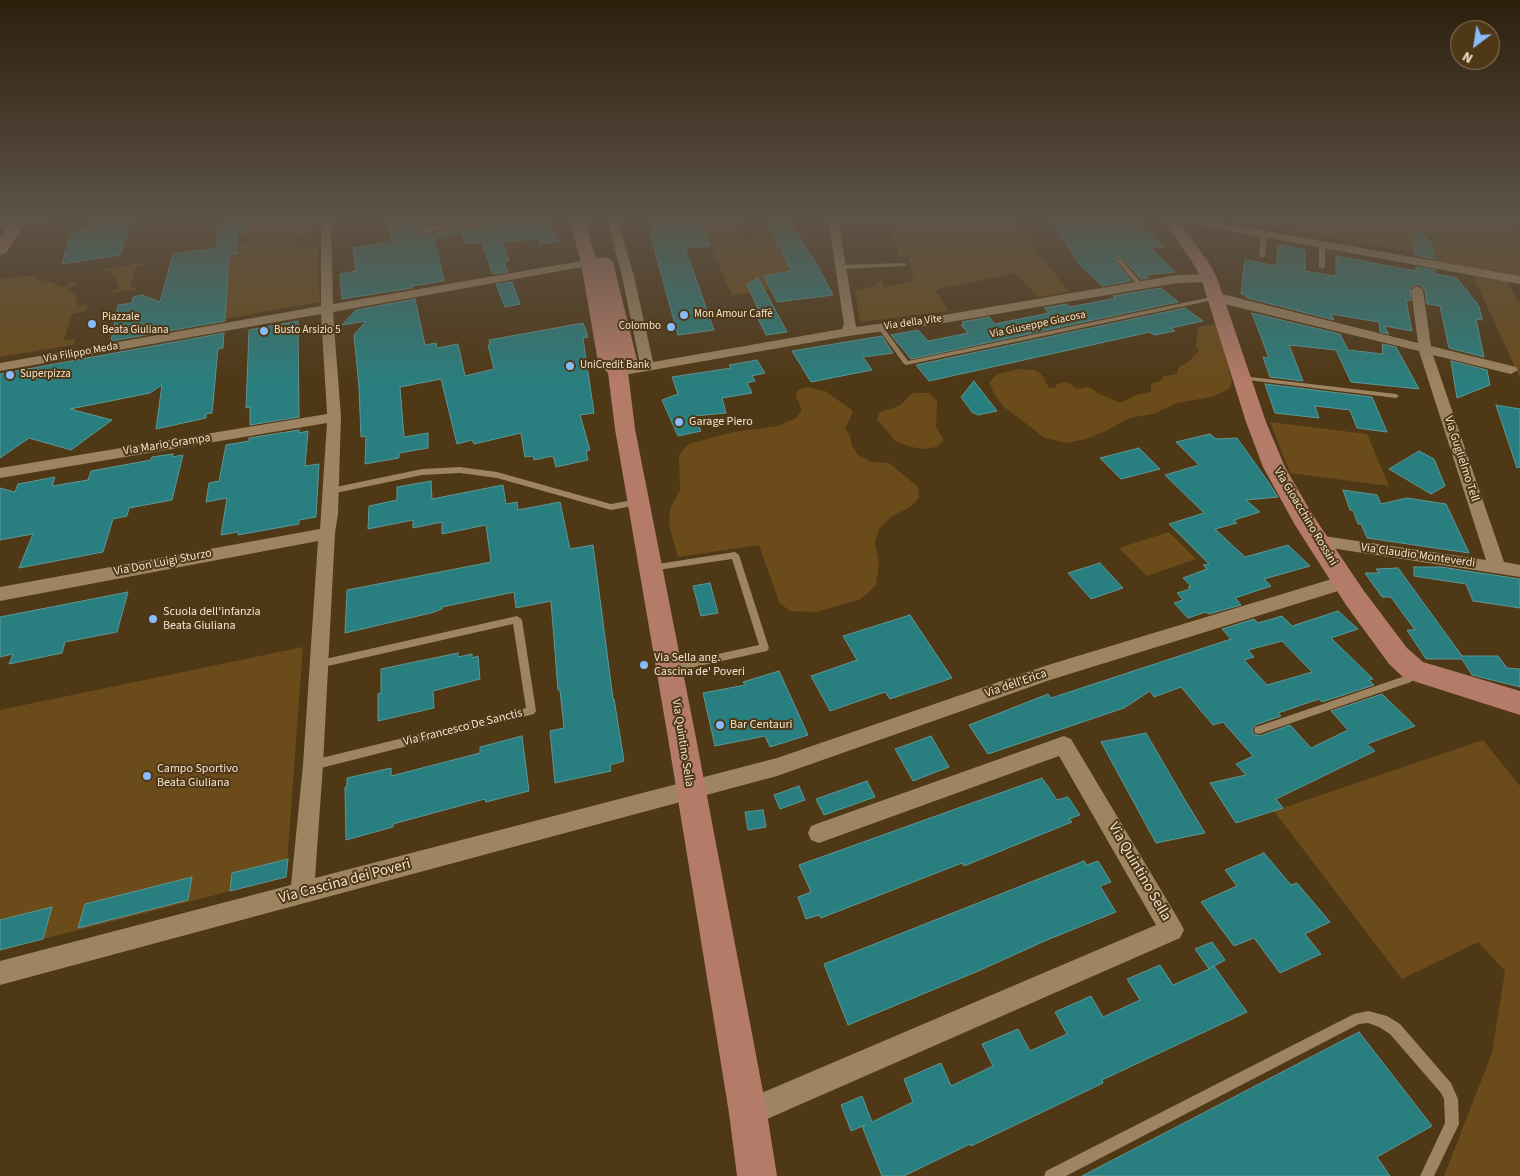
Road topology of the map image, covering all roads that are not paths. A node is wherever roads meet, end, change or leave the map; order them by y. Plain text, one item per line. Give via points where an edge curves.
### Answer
1 (327, 274) edge
2 (530, 274) edge
3 (598, 274) edge
4 (602, 274) edge
5 (626, 274) edge
6 (841, 274) edge
7 (1131, 274) edge
8 (1207, 274) edge
9 (1484, 274) edge
10 (1209, 278) junction
11 (1520, 280) edge
12 (1140, 285) junction
13 (1417, 290) dead end
14 (1216, 298) junction
15 (634, 306) junction
16 (617, 308) junction
17 (327, 310) junction
18 (881, 328) junction
19 (848, 332) junction
20 (1425, 350) junction
21 (647, 366) junction
22 (0, 367) edge
23 (1511, 370) dead end
24 (618, 372) junction
25 (1242, 378) junction
26 (1396, 396) dead end
27 (334, 417) junction
28 (0, 473) edge
29 (330, 491) junction
30 (638, 502) junction
31 (327, 533) junction
32 (1316, 540) junction
33 (650, 568) junction
34 (1498, 568) junction
35 (1520, 571) edge
36 (1345, 582) junction
37 (0, 594) edge
38 (319, 664) junction
39 (669, 668) junction
40 (1414, 670) junction
41 (1520, 703) edge
42 (1259, 730) dead end
43 (313, 765) junction
44 (690, 791) junction
45 (819, 833) dead end
46 (302, 893) junction
47 (0, 974) edge
48 (748, 1113) junction
49 (757, 1176) edge
50 (1051, 1176) edge
51 (1427, 1176) edge

1 - 17 street
2 - 17 street, Via Filippo Meda
3 - 24 street, Via Quintino Sella via 608,362
4 - 16 street, Via Quintino Sella
5 - 15 street
6 - 19 street via 850,324
7 - 12 lane
8 - 10 street, Via Gioacchino Rossini
9 - 11 street
10 - 12 street, Via della Vite
10 - 14 street, Via Gioacchino Rossini
12 - 18 street, Via della Vite
13 - 20 street, Via Guglielmo Tell
14 - 18 lane, Via Giuseppe Giacosa via 906,363
14 - 20 street
14 - 25 street, Via Gioacchino Rossini
15 - 16 street
15 - 21 street
16 - 24 street, Via Quintino Sella via 627,360
17 - 22 street, Via Filippo Meda
17 - 27 street
18 - 19 street, Via della Vite
19 - 21 street, Via della Vite
20 - 23 street
20 - 34 street, Via Guglielmo Tell
21 - 24 street, Via della Vite
24 - 30 street, Via Quintino Sella
25 - 26 lane
25 - 32 street, Via Gioacchino Rossini via 1274,467
27 - 28 street, Via Mario Grampa
27 - 29 street
29 - 30 lane via 422,472 460,470 496,475 611,507
29 - 31 street
30 - 33 street, Via Quintino Sella
31 - 37 street, Via Don Luigi Sturzo
31 - 38 street
32 - 34 street, Via Claudio Monteverdi
32 - 36 street, Via Gioacchino Rossini
33 - 39 street, Via Quintino Sella
33 - 39 lane via 735,555 764,648
34 - 35 street, Via Claudio Monteverdi
36 - 40 street, Via Gioacchino Rossini via 1398,656
36 - 44 street, Via dell'Erica via 1048,673 777,767
38 - 43 street
38 - 43 lane, Via Francesco De Sanctis via 517,620 530,711
39 - 44 street, Via Quintino Sella
40 - 41 street, Via Gioacchino Rossini
40 - 42 lane via 1408,679
43 - 46 street
44 - 46 street, Via Cascina dei Poveri
44 - 48 street, Via Quintino Sella
45 - 48 street, Via Quintino Sella via 1064,745 1172,930
46 - 47 street, Via Cascina dei Poveri
48 - 49 street, Via Quintino Sella
50 - 51 lane via 1358,1018 1368,1017 1394,1028 1452,1099 1452,1124

